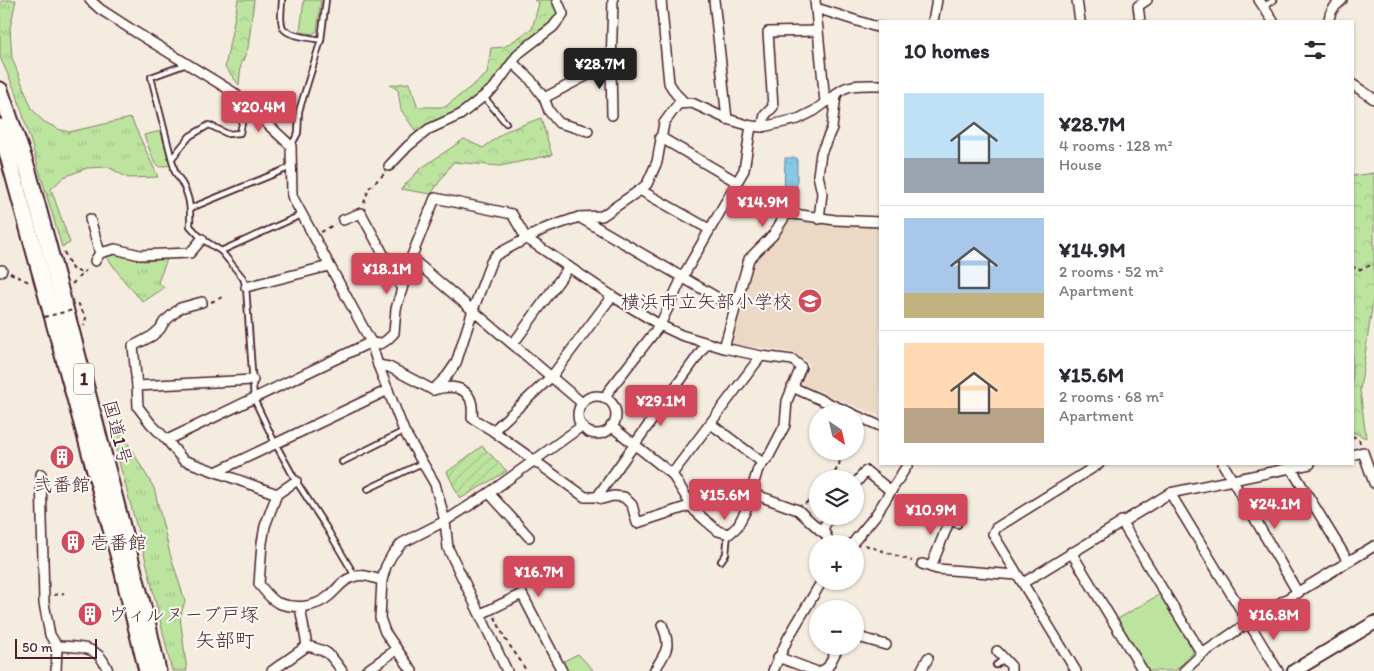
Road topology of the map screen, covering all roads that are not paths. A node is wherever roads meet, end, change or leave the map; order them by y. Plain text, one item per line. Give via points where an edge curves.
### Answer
1 (90, 0) edge
2 (282, 0) edge
3 (326, 0) edge
4 (556, 0) edge
5 (613, 0) edge
6 (661, 0) edge
7 (714, 0) edge
8 (938, 0) edge
9 (1077, 0) edge
10 (1147, 0) edge
11 (1274, 0) edge
12 (1342, 0) edge
13 (1261, 3) edge
14 (815, 4) edge
15 (933, 20) edge
16 (1080, 20) edge
17 (1140, 20) edge
18 (1272, 20) edge
19 (1329, 20) edge
20 (879, 28) edge
21 (818, 31) junction
22 (321, 40) junction
23 (513, 63) junction
24 (187, 64) junction
25 (611, 66) junction
26 (879, 85) edge
27 (1354, 85) edge
28 (0, 90) edge
29 (836, 95) junction
30 (484, 97) junction
31 (544, 98) junction
32 (1374, 99) edge
33 (825, 102) junction
34 (685, 103) junction
35 (246, 104) junction
36 (612, 115) dead end
37 (727, 119) junction
38 (506, 124) dead end
39 (751, 126) junction
40 (762, 127) junction
41 (1, 131) edge
42 (588, 131) dead end
43 (660, 137) junction
44 (291, 146) junction
45 (173, 157) junction
46 (389, 166) road end
47 (292, 167) junction
48 (737, 182) junction
49 (640, 190) junction
50 (191, 208) junction
51 (301, 215) junction
52 (579, 217) junction
53 (90, 219) dead end
54 (820, 219) junction
55 (343, 220) road end
56 (879, 222) edge
57 (710, 229) junction
58 (526, 238) junction
59 (202, 239) junction
60 (221, 250) junction
61 (412, 258) junction
62 (329, 266) junction
63 (568, 266) junction
64 (682, 278) junction
65 (246, 287) junction
66 (402, 289) junction
67 (612, 296) junction
68 (202, 302) road end
69 (736, 308) junction
70 (473, 310) junction
71 (660, 325) junction
72 (371, 342) junction
73 (707, 343) junction
74 (513, 344) junction
75 (724, 348) junction
76 (761, 356) junction
77 (378, 365) junction
78 (552, 376) junction
79 (252, 380) junction
80 (137, 386) junction
81 (792, 387) junction
82 (388, 390) junction
83 (432, 390) junction
84 (254, 399) junction
85 (606, 399) junction
86 (582, 403) junction
87 (833, 405) edge
88 (864, 419) edge
89 (711, 424) junction
90 (582, 426) junction
91 (611, 426) junction
92 (879, 426) edge
93 (404, 431) junction
94 (493, 431) junction
95 (167, 440) junction
96 (275, 443) junction
97 (635, 444) junction
98 (1354, 454) edge
99 (534, 461) junction
100 (342, 462) dead end
101 (422, 462) junction
102 (763, 463) junction
103 (907, 465) edge
104 (1097, 465) edge
105 (1224, 465) edge
106 (1305, 465) edge
107 (1291, 468) junction
108 (216, 472) junction
109 (864, 473) edge
110 (41, 474) dead end
111 (672, 474) junction
112 (296, 480) junction
113 (1232, 480) junction
114 (1374, 483) edge
115 (368, 489) dead end
116 (891, 491) junction
117 (1170, 492) junction
118 (489, 493) junction
119 (277, 494) junction
120 (751, 494) junction
121 (597, 497) junction
122 (692, 505) junction
123 (953, 520) dead end
124 (445, 521) junction
125 (1121, 521) junction
126 (825, 525) edge
127 (821, 531) junction
128 (728, 533) junction
129 (826, 535) edge
130 (859, 535) edge
131 (530, 537) dead end
132 (1374, 546) edge
133 (1071, 552) junction
134 (722, 562) dead end
135 (1348, 562) junction
136 (922, 564) dead end
137 (931, 567) junction
138 (354, 576) junction
139 (1020, 579) junction
140 (382, 580) junction
141 (817, 590) edge
142 (1298, 593) junction
143 (300, 607) junction
144 (481, 614) junction
145 (1249, 622) junction
146 (1374, 623) edge
147 (662, 625) dead end
148 (864, 639) edge
149 (886, 645) dead end
150 (57, 646) junction
151 (307, 646) junction
152 (396, 650) junction
153 (997, 651) dead end
154 (1202, 654) junction
155 (834, 655) edge
156 (778, 658) junction
157 (928, 658) dead end
158 (1004, 659) junction
159 (996, 665) dead end
160 (56, 671) edge
161 (108, 671) edge
162 (147, 671) edge
163 (158, 671) edge
164 (272, 671) edge
165 (342, 671) edge
166 (366, 671) edge
167 (412, 671) edge
168 (508, 671) edge
169 (562, 671) edge
170 (654, 671) edge
171 (773, 671) edge
172 (815, 671) edge
173 (822, 671) edge
174 (921, 671) edge
175 (1011, 671) edge
176 (1076, 671) edge
177 (1143, 671) edge
178 (1184, 671) edge
179 (1278, 671) edge
180 (1294, 671) edge

1 - 24 street
2 - 22 lane via 283,30 288,34
3 - 22 lane
4 - 23 street via 563,14 554,27 519,53
5 - 25 street
6 - 34 street via 670,83
7 - 37 street
8 - 15 street
9 - 16 street
10 - 17 street via 1138,6
11 - 13 lane
12 - 19 street via 1333,8
13 - 18 street
14 - 20 street
14 - 21 street
21 - 33 street
21 - 40 street via 768,32 773,107 765,115
22 - 44 lane via 299,111 298,133
23 - 30 street
23 - 31 street via 530,78
24 - 35 street via 234,92
24 - 45 lane via 151,77
25 - 31 street via 601,68
25 - 36 street
26 - 29 street via 845,88
27 - 32 street
28 - 163 highway, 国道1号 / 1 via 28,171
29 - 33 street
29 - 54 street via 832,128 821,153 818,176 822,193
30 - 38 lane
30 - 46 street via 460,115 429,129
31 - 42 street via 559,123
33 - 40 street via 798,119
34 - 37 street
34 - 43 street via 678,104 664,123
35 - 44 street
35 - 45 lane via 240,133 228,134 209,124 190,136
37 - 39 street
39 - 40 street
39 - 48 street via 744,170
41 - 162 highway, 国道1号 / 1
43 - 48 street
43 - 49 street via 657,162 647,184
44 - 47 street
45 - 50 lane
47 - 50 lane
47 - 51 street via 292,196
48 - 57 street
49 - 52 street via 602,216
49 - 57 street
50 - 59 lane via 190,226
51 - 60 lane
51 - 62 street
52 - 58 street
52 - 64 street
53 - 59 street via 98,257 115,249 140,254 190,253
54 - 56 street
54 - 69 street via 787,214 749,260
55 - 66 street via 361,213
57 - 64 street
58 - 61 street via 512,214 435,198
58 - 63 street
58 - 70 street via 496,254
59 - 60 lane
60 - 65 lane via 243,278
61 - 66 street
61 - 70 street
62 - 65 street
62 - 72 street
63 - 67 street
63 - 74 street
64 - 69 street
64 - 71 street
65 - 79 lane
66 - 72 street via 394,333 382,344
67 - 71 street
67 - 78 street
68 - 80 street via 180,308 160,330 133,346
69 - 75 street
70 - 74 street
70 - 83 street via 456,363
71 - 73 street
71 - 85 street via 608,392
72 - 77 street
72 - 84 street
73 - 75 street
73 - 97 street
74 - 78 street
75 - 76 street
76 - 81 street via 792,360 801,367
76 - 89 street
77 - 82 street
77 - 83 street via 390,367
78 - 86 street
78 - 94 street
79 - 80 street
79 - 84 lane
80 - 95 street via 138,407
81 - 87 street
81 - 102 street via 785,425
82 - 93 street
82 - 96 street
83 - 94 street via 446,386 465,392 471,399 472,418
84 - 95 street
84 - 96 lane
85 - 86 street via 594,396
85 - 91 street via 615,414
86 - 90 street via 578,414
88 - 92 street
89 - 102 street
89 - 111 street
90 - 91 street via 596,434
90 - 99 street
91 - 97 street
93 - 100 lane
93 - 101 street
94 - 99 street
95 - 108 street via 183,460
96 - 108 street
96 - 112 lane
97 - 111 street
97 - 121 street
98 - 114 street via 1362,452
99 - 118 street
99 - 121 street via 586,497
101 - 115 lane
101 - 124 street via 435,484
102 - 120 street
103 - 116 street
104 - 139 street via 996,528 993,534
105 - 113 street
106 - 107 street
107 - 113 street
107 - 135 street
108 - 119 street
109 - 116 street via 866,471
110 - 150 street via 44,603 50,635
111 - 122 street
112 - 119 street
112 - 138 lane
113 - 117 street
113 - 142 street
116 - 130 street
117 - 125 street
117 - 145 street
118 - 124 street
118 - 131 street
119 - 143 street via 265,526 259,584 277,602
120 - 127 street via 798,510
120 - 128 street via 737,528
121 - 122 street via 624,497 632,505 637,524
122 - 128 street via 718,531
123 - 137 street
124 - 140 street via 402,544 392,555
124 - 144 street via 448,548
125 - 133 street
125 - 154 street
126 - 127 street
127 - 129 street
128 - 134 lane
132 - 135 street
133 - 139 street
133 - 177 street
135 - 142 street
136 - 137 street
137 - 139 street
138 - 140 street via 368,575
138 - 143 street via 346,579 323,601
139 - 176 street
140 - 152 street via 380,618
141 - 156 street
142 - 145 street
143 - 151 street
144 - 168 street
144 - 169 street via 522,594
145 - 154 street
145 - 179 street
146 - 180 street
147 - 170 street via 668,638 667,650
148 - 149 street
150 - 160 street
150 - 161 street via 82,647 95,652
151 - 164 street
151 - 165 street via 325,650
152 - 166 street
152 - 167 street
153 - 158 street
154 - 178 street
155 - 173 street
156 - 171 street
156 - 172 street
157 - 174 street
158 - 159 lane
158 - 175 street

